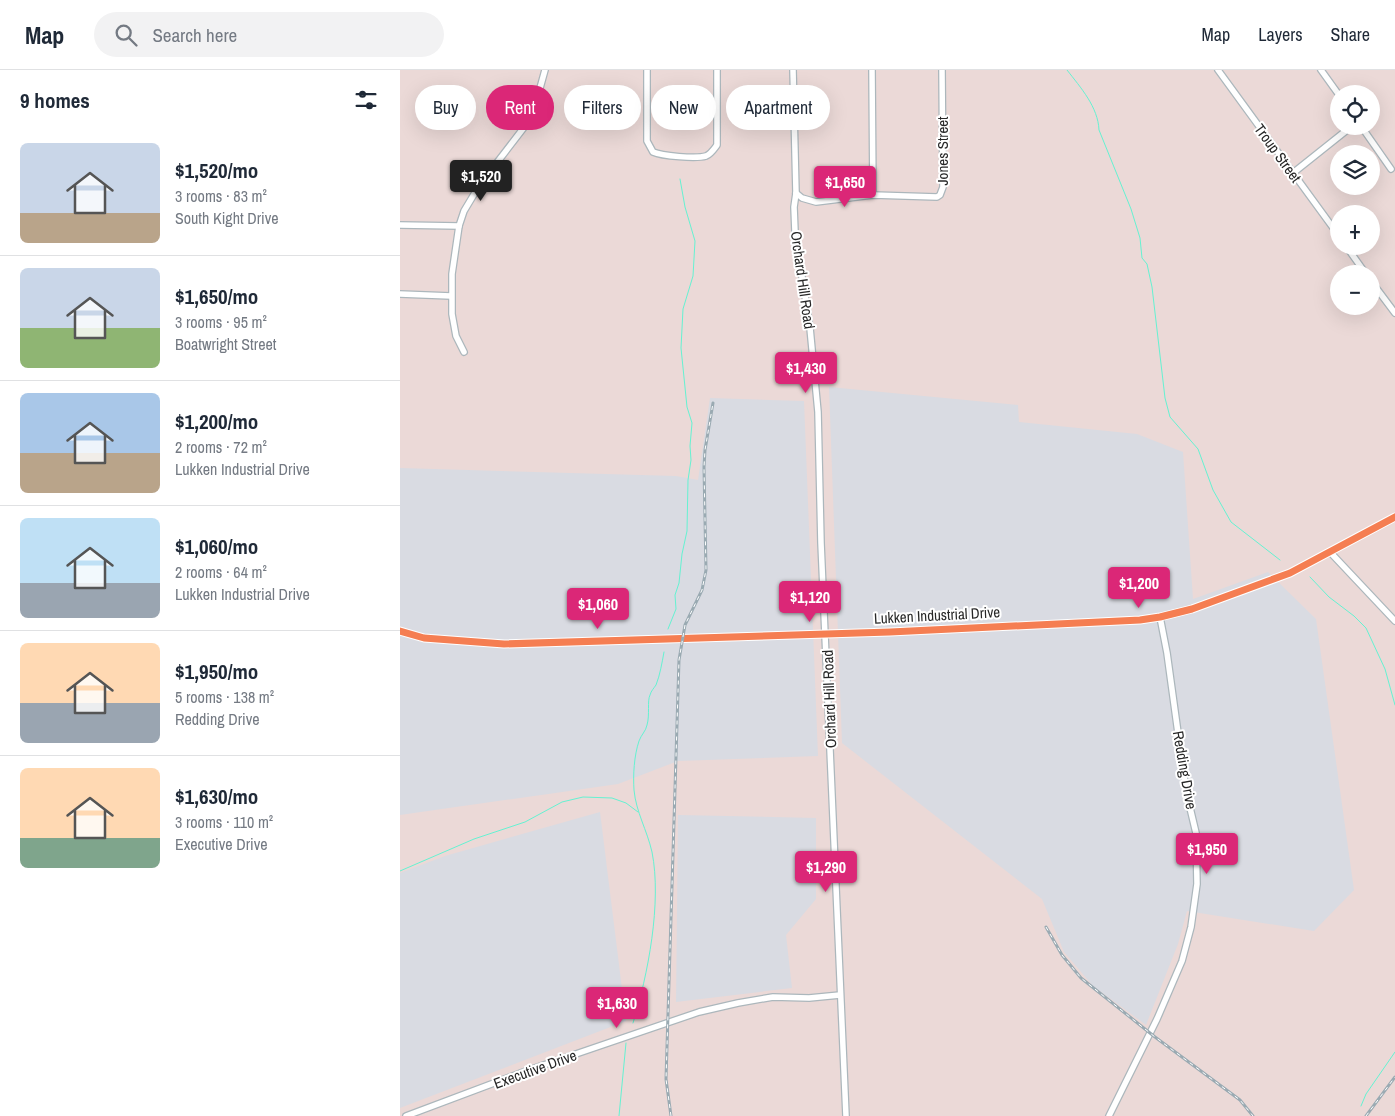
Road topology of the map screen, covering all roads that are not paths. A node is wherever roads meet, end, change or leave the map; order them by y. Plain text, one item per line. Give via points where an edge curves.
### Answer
1 (544, 70) edge
2 (646, 70) edge
3 (717, 70) edge
4 (793, 70) edge
5 (872, 70) edge
6 (942, 70) edge
7 (1218, 70) edge
8 (1321, 70) edge
9 (1332, 85) edge
10 (1341, 135) edge
11 (1367, 135) edge
12 (1391, 169) dead end
13 (1293, 173) junction
14 (796, 193) junction
15 (873, 195) junction
16 (1330, 224) edge
17 (400, 225) edge
18 (459, 226) junction
19 (1380, 292) edge
20 (400, 294) edge
21 (452, 296) junction
22 (1395, 313) edge
23 (464, 352) dead end
24 (1395, 517) edge
25 (1330, 552) junction
26 (1160, 617) junction
27 (1395, 621) edge
28 (400, 631) edge
29 (826, 634) junction
30 (840, 995) junction
31 (406, 1116) edge
32 (846, 1116) edge
33 (1109, 1116) edge

1 - 18 street via 532,117 479,186
2 - 3 street via 648,141 653,152 668,156 705,156 717,145
4 - 14 street, Orchard Hill Road
5 - 15 street
6 - 15 street, Jones Street via 943,187 940,195 937,198
7 - 13 street, Troup Street
8 - 9 street
10 - 13 street
11 - 12 street
13 - 16 street, Troup Street
14 - 15 street via 816,202
14 - 29 street, Orchard Hill Road via 795,232 818,403
17 - 18 street
18 - 21 street
19 - 22 street
20 - 21 street
21 - 23 street via 456,336
24 - 25 main road, Lukken Industrial Drive
25 - 26 main road, Lukken Industrial Drive via 1290,572 1192,609
25 - 27 street
26 - 29 main road, Lukken Industrial Drive
26 - 33 street, Redding Drive via 1186,791 1196,833 1197,884 1182,961
28 - 29 main road, Lukken Industrial Drive via 424,638 504,644
29 - 30 street, Orchard Hill Road
30 - 31 street, Executive Drive via 773,997 699,1012
30 - 32 street, Orchard Hill Road

